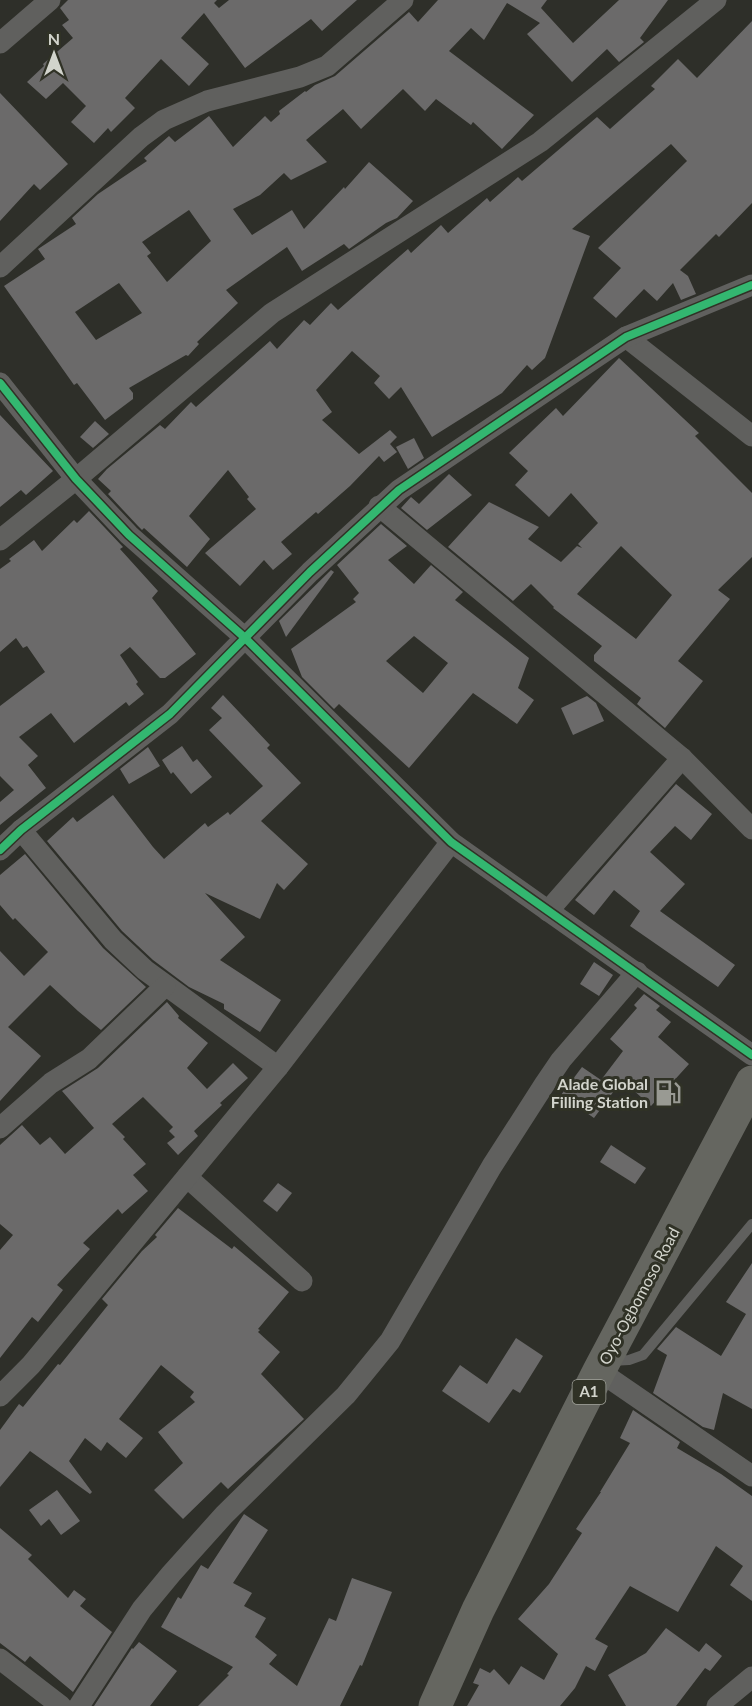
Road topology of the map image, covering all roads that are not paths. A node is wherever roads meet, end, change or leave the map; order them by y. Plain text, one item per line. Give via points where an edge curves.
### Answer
1 (50, 0) edge
2 (403, 0) edge
3 (716, 0) edge
4 (0, 43) edge
5 (0, 267) edge
6 (752, 285) edge
7 (626, 337) junction
8 (0, 383) edge
9 (752, 436) edge
10 (76, 479) junction
11 (380, 506) junction
12 (0, 540) edge
13 (244, 637) junction
14 (682, 758) junction
15 (752, 829) edge
16 (21, 830) junction
17 (451, 842) junction
18 (0, 850) edge
19 (548, 911) junction
20 (637, 972) junction
21 (165, 986) junction
22 (752, 1055) edge
23 (278, 1067) junction
24 (752, 1082) edge
25 (0, 1128) edge
26 (187, 1177) junction
27 (752, 1224) edge
28 (302, 1281) dead end
29 (602, 1366) junction
30 (0, 1396) edge
31 (752, 1476) edge
32 (0, 1659) edge
33 (752, 1677) edge
34 (61, 1706) edge
35 (79, 1706) edge
36 (435, 1706) edge
37 (717, 1706) edge

1 - 4 street
2 - 5 street via 327,66 207,101 164,120
3 - 10 street via 540,142 272,313
6 - 7 street
7 - 9 street
7 - 11 street
8 - 10 street
10 - 12 street
10 - 13 street via 129,535
11 - 13 street
11 - 14 street
13 - 16 street via 170,714
13 - 17 street
14 - 15 street
14 - 19 street
16 - 18 street
16 - 21 street via 113,940
17 - 19 street
17 - 23 street
19 - 20 street
20 - 22 street
20 - 35 street via 544,1085 390,1341 346,1395 224,1515 171,1574 142,1609
21 - 23 street
21 - 25 street via 89,1059 51,1083
23 - 26 street
24 - 29 highway, Oyo-Ogbomoso Road / A1
26 - 28 street
26 - 30 street via 31,1365
27 - 29 lane via 644,1355
29 - 31 street
29 - 36 highway, Oyo-Ogbomoso Road / A1 via 478,1610
32 - 34 street
33 - 37 street

